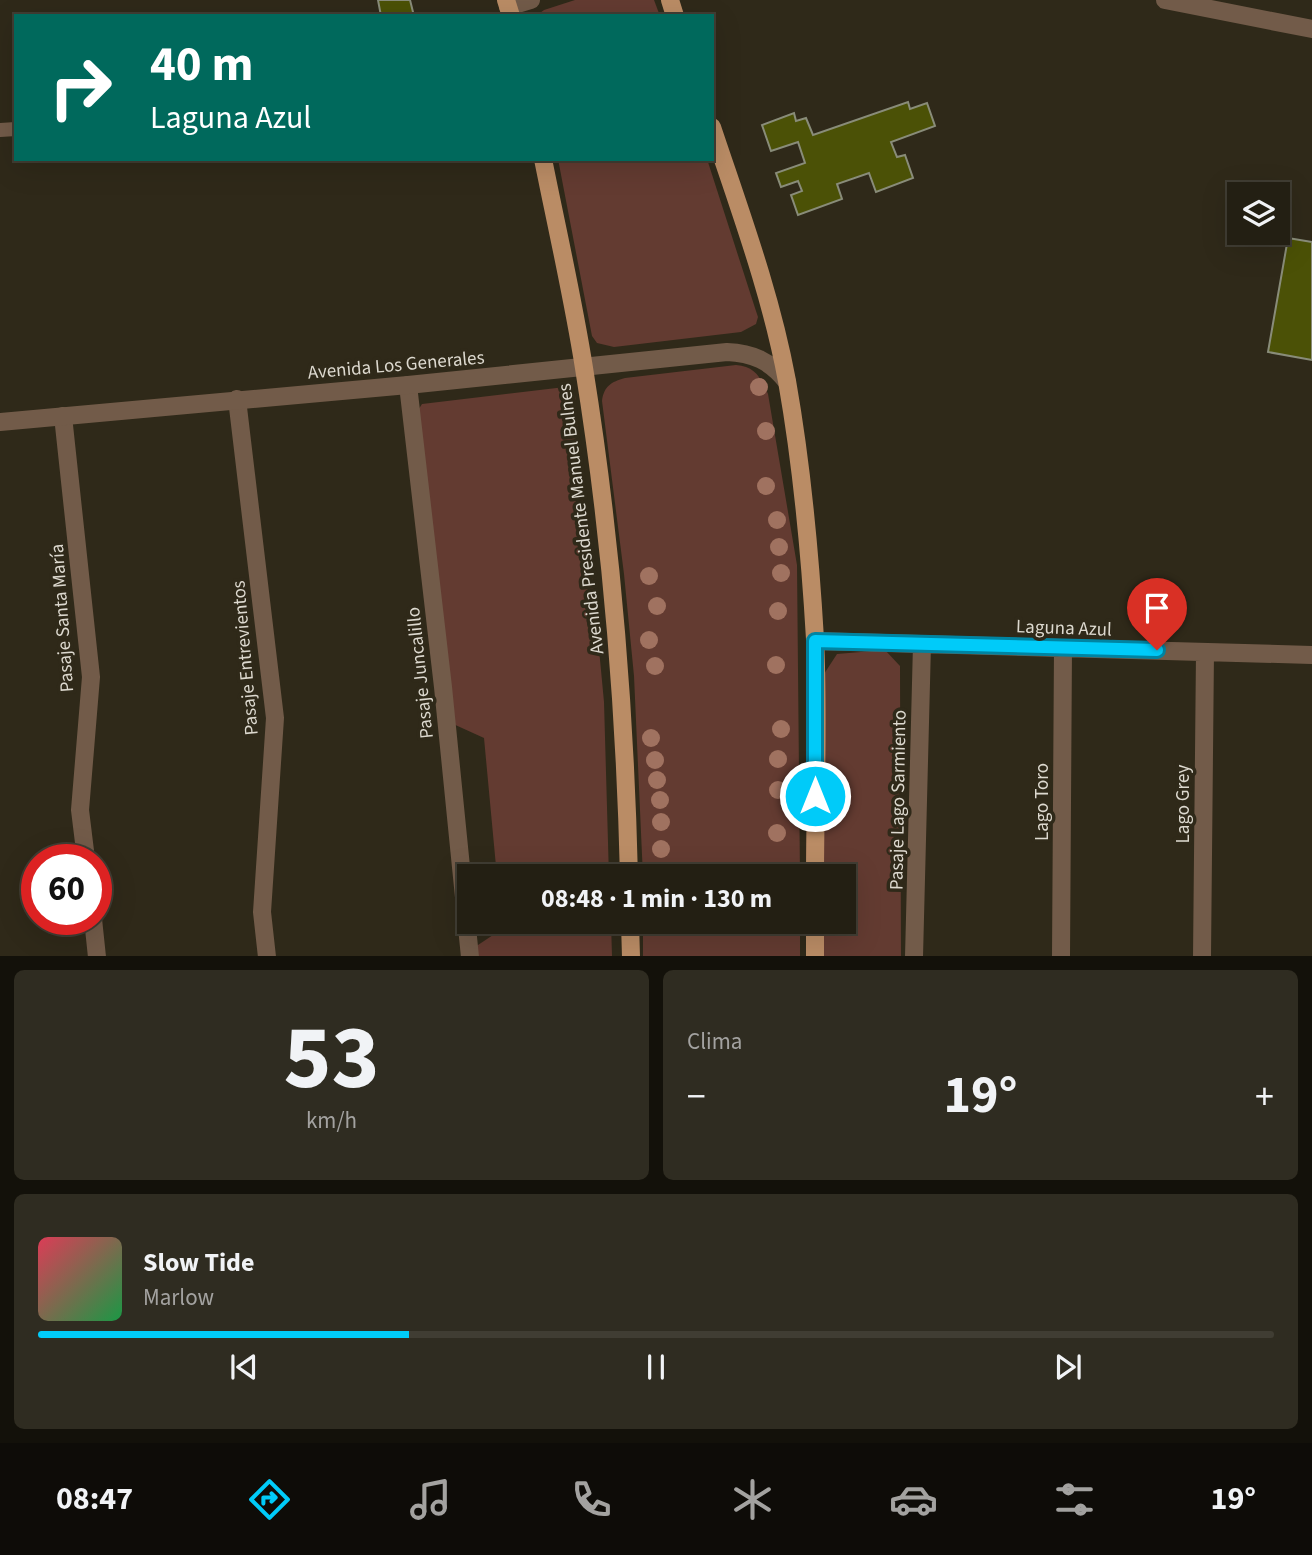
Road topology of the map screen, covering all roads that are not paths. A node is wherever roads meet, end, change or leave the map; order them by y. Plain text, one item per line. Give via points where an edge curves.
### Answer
1 (531, 0) edge
2 (1172, 1) edge
3 (508, 7) edge
4 (1312, 29) edge
5 (714, 134) edge
6 (543, 161) edge
7 (584, 367) junction
8 (787, 382) junction
9 (408, 385) junction
10 (237, 399) junction
11 (64, 416) junction
12 (0, 422) edge
13 (815, 641) junction
14 (922, 644) junction
15 (1063, 648) junction
16 (1205, 652) junction
17 (1312, 654) edge
18 (84, 844) edge
19 (629, 864) edge
20 (815, 864) edge
21 (630, 934) edge
22 (815, 934) edge
23 (95, 935) edge
24 (97, 956) edge
25 (267, 956) edge
26 (470, 956) edge
27 (631, 956) edge
28 (815, 956) edge
29 (915, 956) edge
30 (1060, 956) edge
31 (1202, 956) edge

1 - 3 street
2 - 4 street
5 - 8 main road via 762,281
6 - 7 main road, Avenida Presidente Manuel Bulnes
7 - 8 street, Avenida Los Generales via 739,352 763,360
7 - 9 street, Avenida Los Generales
7 - 19 main road, Avenida Presidente Manuel Bulnes via 618,668
8 - 13 main road via 804,504
9 - 10 street, Avenida Los Generales
9 - 26 street, Pasaje Juncalillo
10 - 11 street, Avenida Los Generales
10 - 25 street, Pasaje Entrevientos via 275,718 262,912
11 - 12 street, Avenida Los Generales
11 - 18 street, Pasaje Santa María via 91,677 80,810
13 - 14 street, Laguna Azul
13 - 20 main road
14 - 15 street, Laguna Azul
14 - 29 street, Pasaje Lago Sarmiento
15 - 16 street, Laguna Azul
15 - 30 street, Lago Toro
16 - 17 street, Laguna Azul
16 - 31 street, Lago Grey
21 - 27 main road
22 - 28 main road
23 - 24 street

